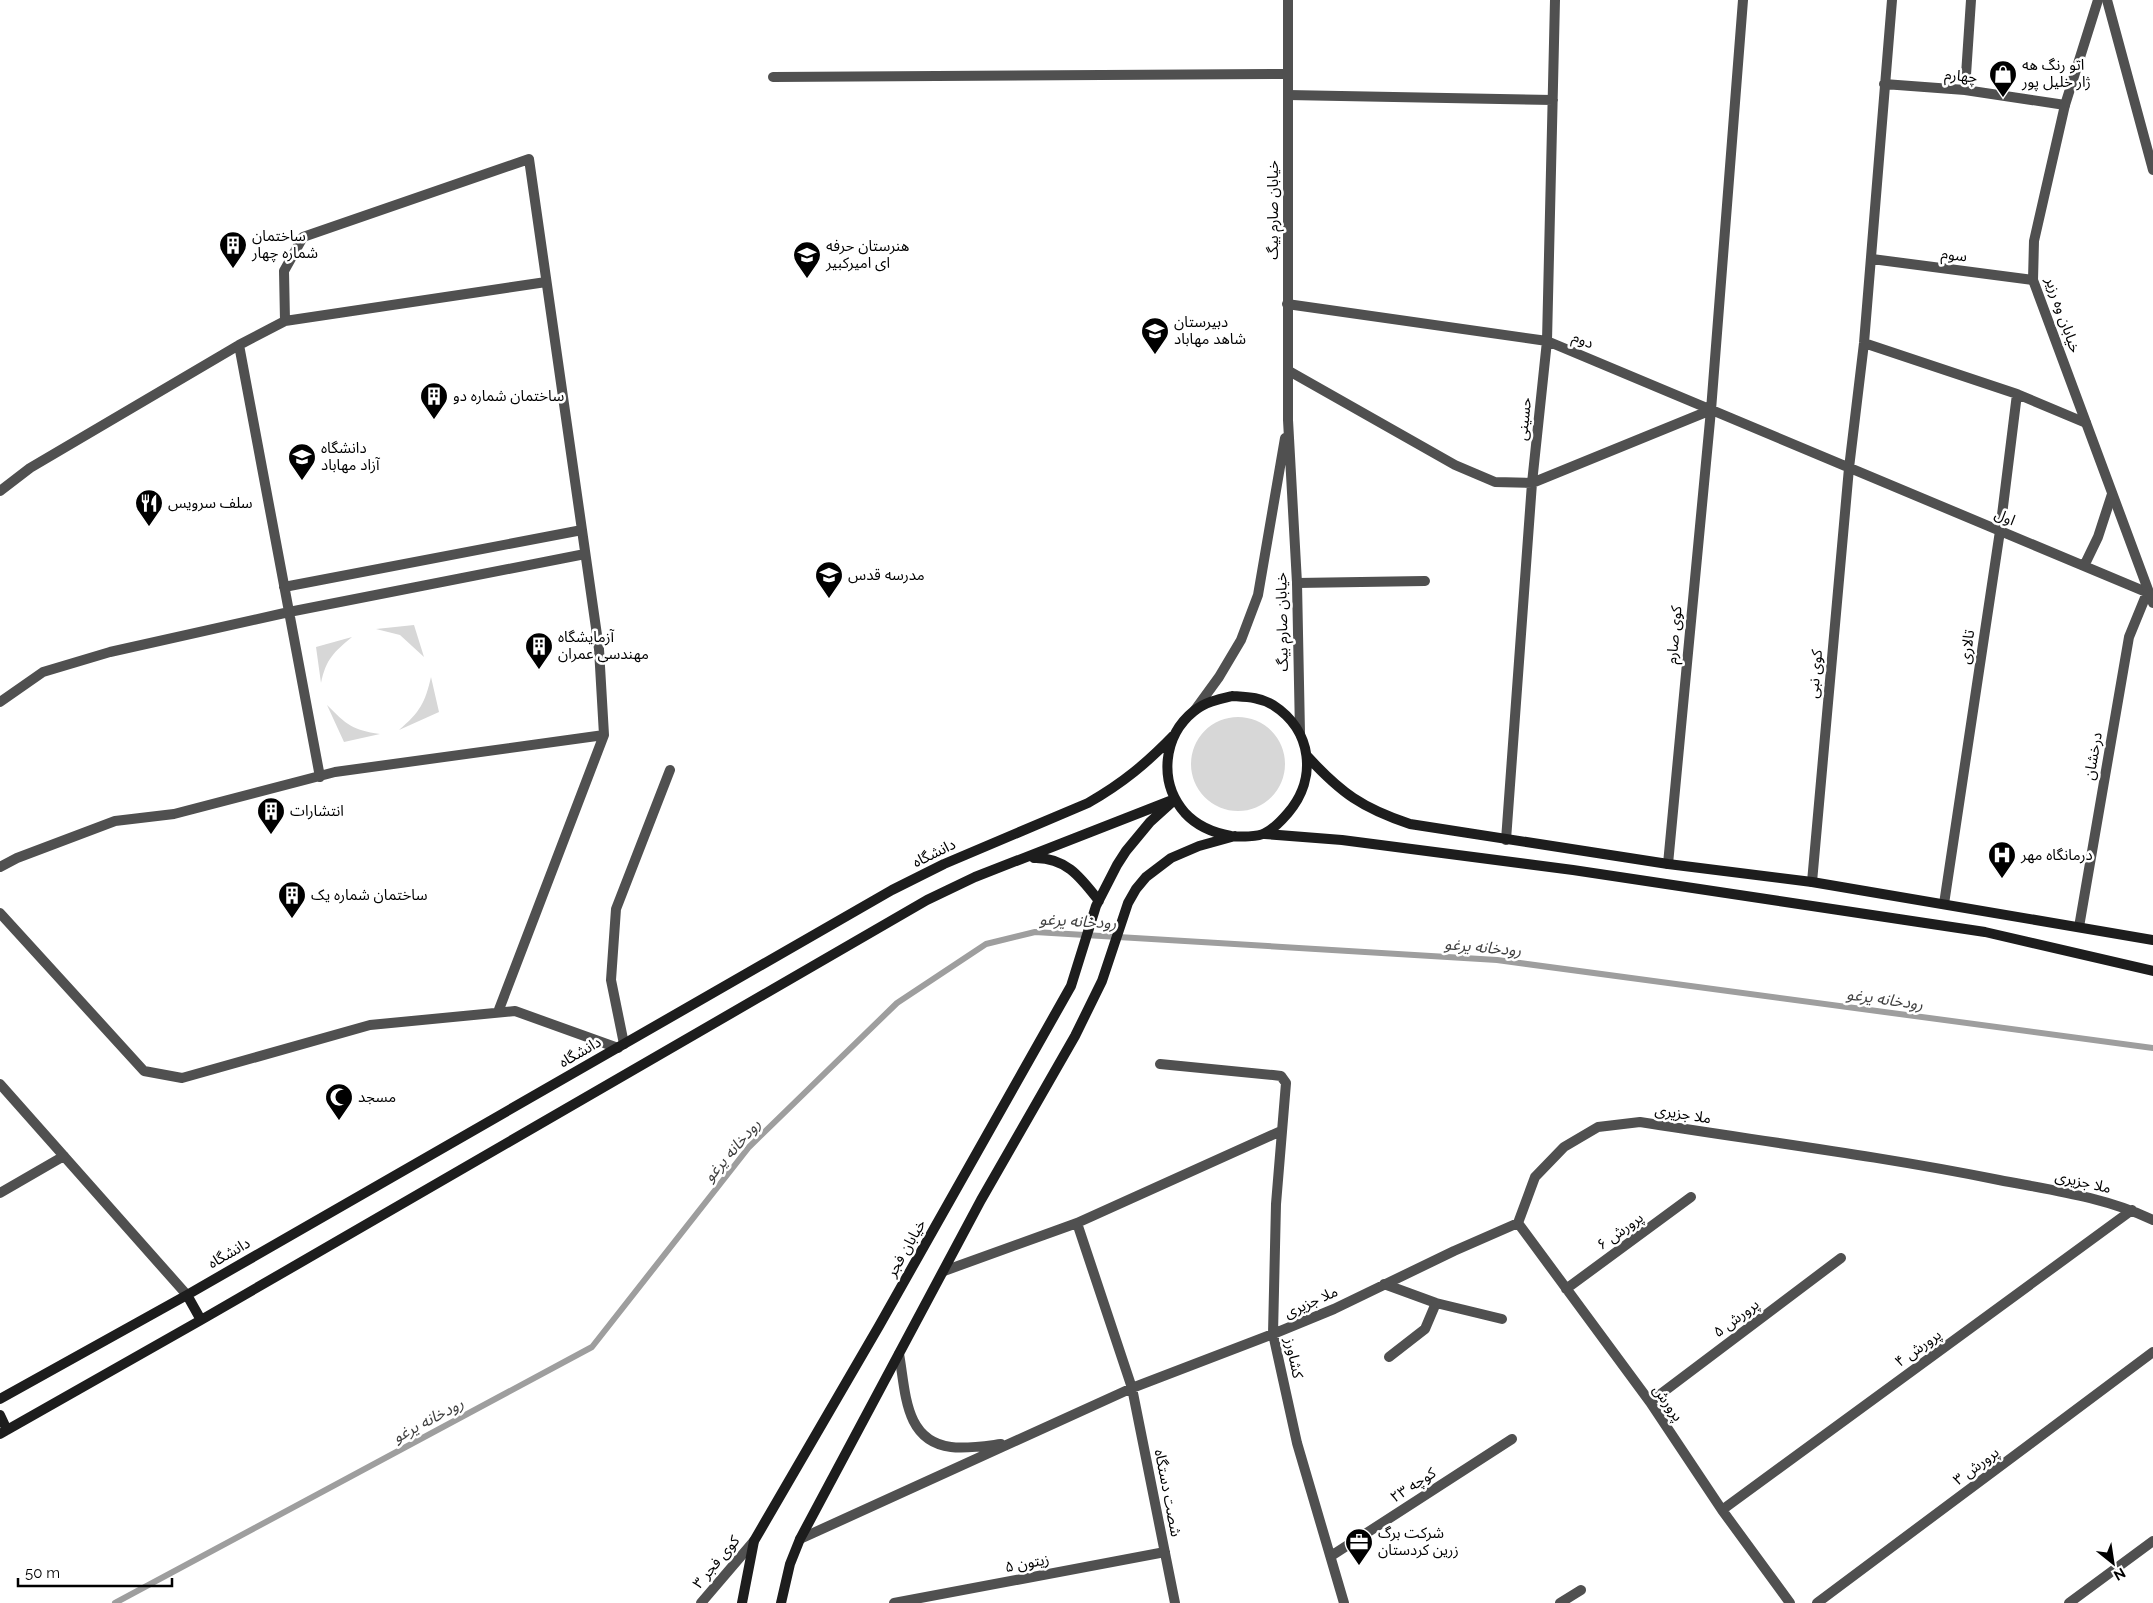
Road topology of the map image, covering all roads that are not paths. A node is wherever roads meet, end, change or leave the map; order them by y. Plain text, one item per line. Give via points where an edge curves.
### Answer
1 (1288, 0) edge
2 (1554, 0) edge
3 (1742, 0) edge
4 (1892, 0) edge
5 (1971, 0) edge
6 (2098, 0) edge
7 (2107, 0) edge
8 (1288, 74) junction
9 (774, 77) dead end
10 (1884, 84) junction
11 (1965, 90) junction
12 (1288, 95) junction
13 (1552, 100) junction
14 (2065, 105) junction
15 (2153, 170) edge
16 (1872, 259) junction
17 (2033, 280) junction
18 (546, 282) junction
19 (1287, 304) junction
20 (285, 321) junction
21 (1548, 341) junction
22 (1864, 343) junction
23 (240, 345) junction
24 (1289, 371) junction
25 (2017, 394) junction
26 (1711, 410) junction
27 (1288, 420) junction
28 (2086, 423) junction
29 (1849, 468) junction
30 (1532, 483) junction
31 (0, 491) edge
32 (2112, 494) junction
33 (582, 530) junction
34 (2000, 531) junction
35 (585, 554) junction
36 (2084, 566) junction
37 (1425, 581) dead end
38 (1297, 583) junction
39 (284, 587) junction
40 (2151, 596) edge
41 (289, 612) junction
42 (0, 702) edge
43 (1195, 710) junction
44 (1300, 733) junction
45 (604, 734) junction
46 (1174, 734) junction
47 (1307, 756) junction
48 (670, 770) dead end
49 (320, 777) junction
50 (1175, 799) junction
51 (1264, 834) junction
52 (1235, 836) junction
53 (1506, 840) junction
54 (1028, 858) junction
55 (1668, 864) junction
56 (0, 867) edge
57 (1812, 882) junction
58 (1097, 904) junction
59 (1944, 904) junction
60 (0, 913) edge
61 (2079, 927) junction
62 (2153, 940) edge
63 (2153, 971) edge
64 (498, 1012) junction
65 (621, 1046) junction
66 (1160, 1064) dead end
67 (0, 1084) edge
68 (1281, 1131) junction
69 (64, 1156) junction
70 (0, 1193) edge
71 (1691, 1197) dead end
72 (2132, 1210) junction
73 (2153, 1220) edge
74 (1077, 1223) junction
75 (1518, 1223) junction
76 (1841, 1258) dead end
77 (944, 1271) junction
78 (1384, 1284) junction
79 (1566, 1289) junction
80 (187, 1295) junction
81 (1436, 1303) junction
82 (1502, 1319) dead end
83 (201, 1320) junction
84 (1273, 1334) junction
85 (2153, 1352) edge
86 (899, 1354) junction
87 (1389, 1356) dead end
88 (1132, 1388) junction
89 (0, 1399) edge
90 (1650, 1402) junction
91 (0, 1415) edge
92 (4, 1432) edge
93 (1512, 1439) dead end
94 (1009, 1444) junction
95 (1722, 1510) junction
96 (800, 1539) junction
97 (754, 1540) junction
98 (2153, 1541) edge
99 (1165, 1552) junction
100 (1331, 1556) junction
101 (1580, 1590) dead end
102 (701, 1603) edge
103 (742, 1603) edge
104 (781, 1603) edge
105 (894, 1603) edge
106 (1175, 1603) edge
107 (1344, 1603) edge
108 (1560, 1603) edge
109 (1790, 1603) edge
110 (1818, 1603) edge
111 (2069, 1603) edge

1 - 8 street, خیابان صارم بیگ
2 - 13 street, حسینی
3 - 26 street, کوی صارم
4 - 10 street, کوی نبی
5 - 11 street
6 - 14 street, خیابان وه رزیر
7 - 15 street
8 - 9 street
8 - 12 street, خیابان صارم بیگ
10 - 11 street, چهارم
10 - 16 street, کوی نبی
11 - 14 street, چهارم
12 - 13 street
12 - 19 street, خیابان صارم بیگ
13 - 21 street, حسینی
14 - 17 street, خیابان وه رزیر via 2034,241
16 - 17 street, سوم
16 - 22 street, کوی نبی
17 - 28 street, خیابان وه رزیر
18 - 20 street
18 - 20 street via 529,159 303,237 284,271
18 - 33 street
19 - 21 street, دوم
19 - 24 street, خیابان صارم بیگ
20 - 23 street
21 - 26 street, دوم
21 - 30 street, حسینی
22 - 25 street
22 - 29 street, کوی نبی
23 - 31 street via 30,468
23 - 39 street
24 - 27 street, خیابان صارم بیگ
24 - 30 street via 1455,465 1495,482
25 - 28 street
25 - 34 street, تالاری
26 - 29 street, دوم
26 - 30 street
26 - 55 street, کوی صارم
27 - 38 street, خیابان صارم بیگ
27 - 43 street, خیابان صارم بیگ via 1258,595 1241,640
28 - 32 street, خیابان وه رزیر
29 - 34 street, اول
29 - 57 street, کوی نبی
30 - 53 street, حسینی
32 - 36 street via 2098,537
32 - 40 street, خیابان وه رزیر
33 - 35 street
33 - 39 street
34 - 36 street, اول
34 - 59 street, تالاری
35 - 41 street
35 - 45 street via 599,649
36 - 40 street, اول
37 - 38 street
38 - 44 street, خیابان صارم بیگ
39 - 41 street
40 - 61 street, درخشان via 2129,637
41 - 42 street via 110,652 43,672
41 - 49 street
43 - 44 main road via 1213,700 1232,696 1253,697 1272,704
43 - 46 main road
44 - 47 main road
45 - 49 street via 335,772
45 - 64 street
46 - 50 main road via 1167,767
46 - 65 main road, دانشگاه via 1130,777 1088,803 944,864 892,890
47 - 51 main road via 1306,779 1298,802
47 - 53 main road via 1331,782 1358,802 1382,814 1410,824
48 - 65 street via 616,909 611,980
49 - 56 street via 174,814 115,821
50 - 52 main road via 1200,826
50 - 54 main road
50 - 58 main road, خیابان فجر via 1126,851
51 - 52 main road
51 - 63 main road via 1342,840 1573,870 1975,930
52 - 77 main road via 1171,858 1146,877 1128,903 1102,981
53 - 55 main road
54 - 58 main road via 1060,861 1072,869
54 - 83 main road via 975,877 919,904
55 - 57 main road
57 - 59 main road
58 - 97 main road, خیابان فجر via 1071,986
59 - 61 main road
60 - 64 street via 144,1071 182,1078 370,1025
61 - 62 main road
64 - 65 street via 515,1010
65 - 80 main road, دانشگاه
66 - 68 street, کشاورز via 1281,1076 1286,1083
67 - 69 street
68 - 74 street
68 - 84 street, کشاورز
69 - 70 street
69 - 80 street
71 - 79 street, پرورش ۶
72 - 73 street, ملا جزیری
72 - 75 street, ملا جزیری via 2095,1199 1956,1171 1640,1122 1598,1127 1564,1147 1535,1177
72 - 95 street, پرورش ۴
74 - 77 street
74 - 88 street, شصت دستگاه
75 - 78 street, ملا جزیری
75 - 79 street, پرورش
76 - 90 street, پرورش ۵
77 - 86 main road
78 - 81 street
78 - 84 street, ملا جزیری
79 - 90 street, پرورش
80 - 83 main road
80 - 89 main road, دانشگاه
81 - 82 street
81 - 87 street via 1425,1329
83 - 92 main road
84 - 88 street, ملا جزیری
84 - 100 street, کشاورز via 1297,1442
85 - 110 street, پرورش ۳
86 - 94 street via 914,1424 929,1441 951,1447
86 - 96 main road
88 - 94 street, ملا جزیری
88 - 99 street, شصت دستگاه
90 - 95 street, پرورش
91 - 92 main road
93 - 100 street, کوچه ۲۳
94 - 96 street, ملا جزیری
95 - 109 street, پرورش
96 - 104 main road
97 - 102 street, کوی فجر ۳
97 - 103 main road, خیابان فجر
98 - 111 street
99 - 105 street, زیتون ۵
99 - 106 street, شصت دستگاه
100 - 107 street, کشاورز
101 - 108 street

